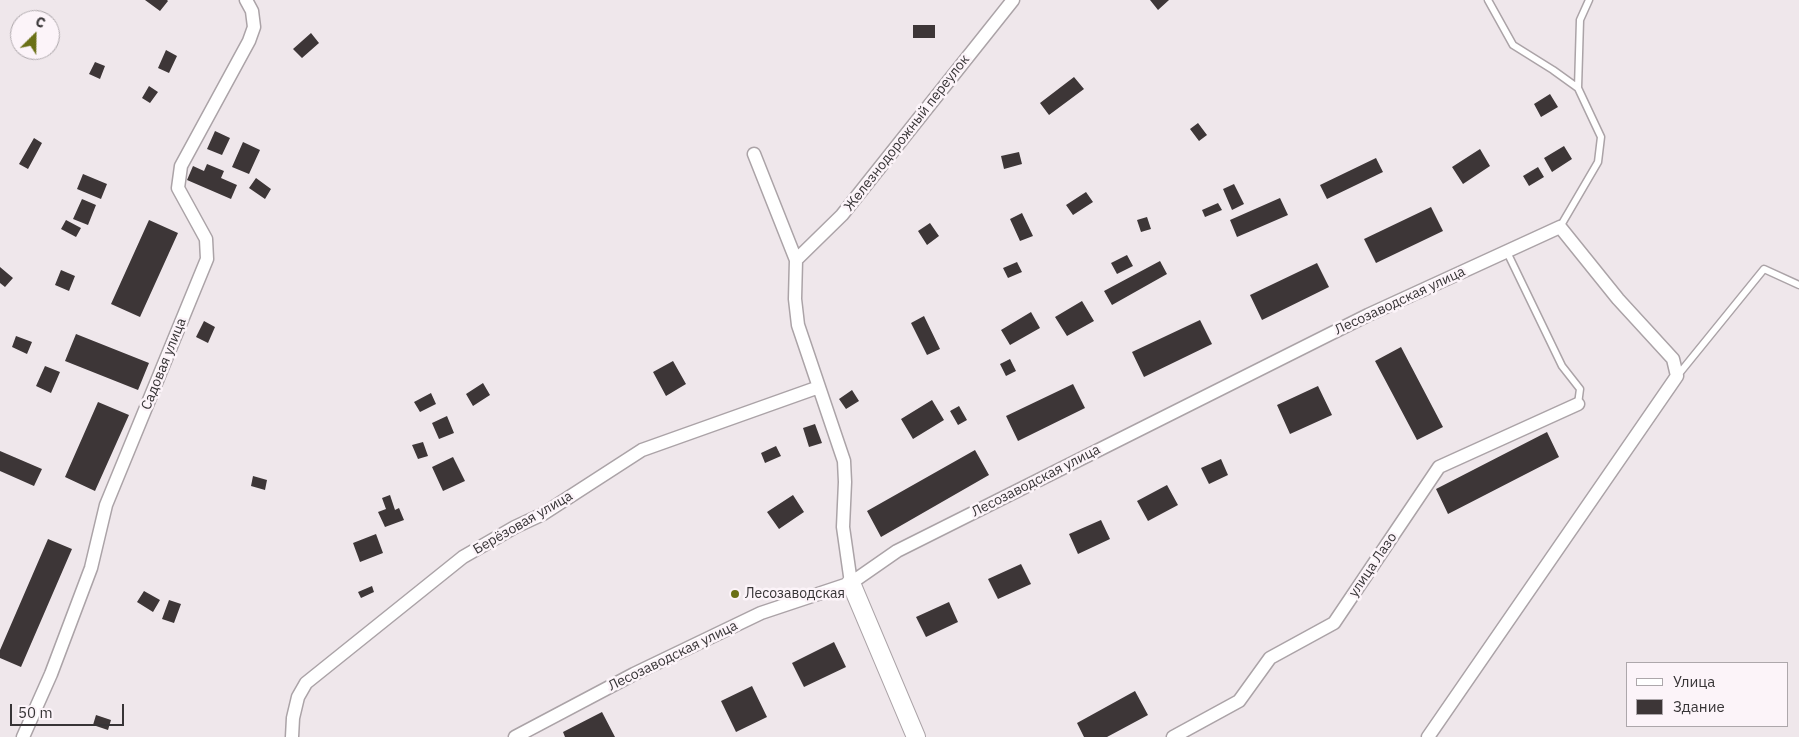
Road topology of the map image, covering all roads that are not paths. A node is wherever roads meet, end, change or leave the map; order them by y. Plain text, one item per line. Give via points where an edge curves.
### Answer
1 (246, 0) edge
2 (1013, 0) edge
3 (1488, 0) edge
4 (1589, 0) edge
5 (1578, 88) junction
6 (754, 154) dead end
7 (1560, 227) junction
8 (1507, 252) junction
9 (796, 260) junction
10 (1799, 285) edge
11 (1677, 376) junction
12 (819, 387) junction
13 (1578, 404) joint
14 (851, 583) junction
15 (23, 737) edge
16 (292, 737) edge
17 (516, 737) edge
18 (916, 737) edge
19 (1172, 737) edge
20 (1428, 737) edge

1 - 15 street, Садовая улица via 254,27 249,41 181,166 178,188 206,239 207,259 106,505 91,568
2 - 9 street, Железнодорожный переулок via 842,216
3 - 5 lane via 1513,45
4 - 5 lane via 1580,20
5 - 7 lane via 1601,137 1598,162
6 - 9 street
7 - 8 street, Лесозаводская улица
7 - 11 street via 1618,299 1673,359
8 - 13 lane via 1562,366 1580,389
8 - 14 street, Лесозаводская улица via 1368,315 905,546
9 - 12 street via 798,325
10 - 11 lane via 1764,269
11 - 20 street
12 - 14 street via 844,460 843,527
12 - 16 street, Берёзовая улица via 642,450 543,514 463,557 306,683 298,697
13 - 19 street, улица Лазо via 1439,467 1334,623 1270,658 1238,701
14 - 17 street, Лесозаводская улица via 761,613 634,674
14 - 18 street

